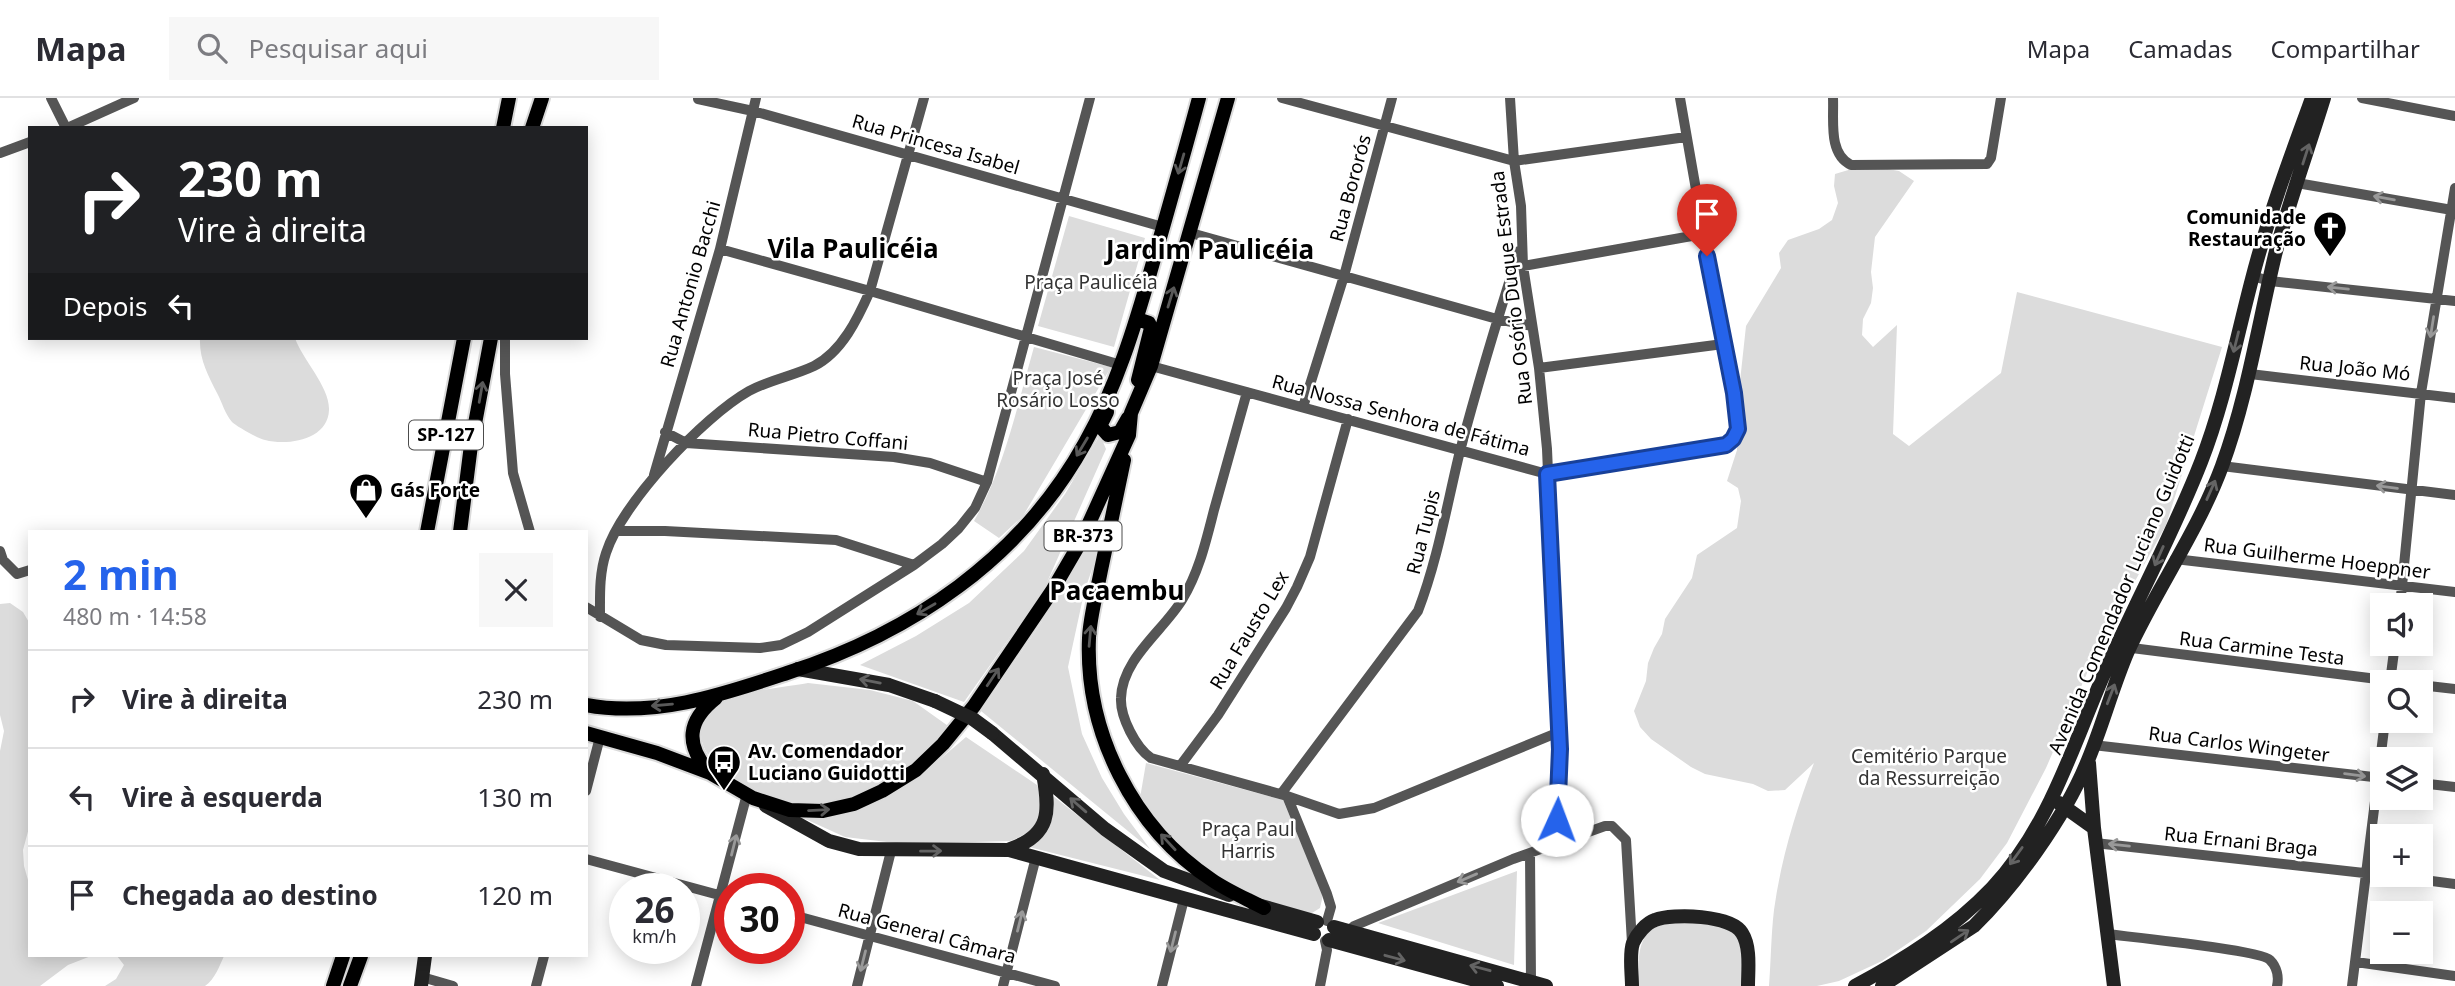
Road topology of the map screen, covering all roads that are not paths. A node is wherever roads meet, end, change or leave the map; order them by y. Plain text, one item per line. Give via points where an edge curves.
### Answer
1 (51, 98) edge
2 (134, 98) edge
3 (509, 98) edge
4 (542, 98) edge
5 (756, 98) edge
6 (924, 98) edge
7 (1090, 98) edge
8 (1199, 98) edge
9 (1228, 98) edge
10 (1282, 98) edge
11 (1392, 98) edge
12 (1510, 98) edge
13 (1680, 98) edge
14 (1833, 98) edge
15 (2001, 98) edge
16 (2312, 98) edge
17 (2324, 98) edge
18 (2362, 98) edge
19 (698, 100) edge
20 (753, 111) junction
21 (2455, 116) edge
22 (1386, 125) junction
23 (65, 126) edge
24 (71, 126) edge
25 (503, 126) edge
26 (533, 126) edge
27 (1686, 137) junction
28 (28, 143) edge
29 (0, 153) edge
30 (909, 155) junction
31 (1514, 161) junction
32 (2297, 183) junction
33 (2455, 188) edge
34 (1063, 198) junction
35 (2452, 210) junction
36 (1163, 228) junction
37 (1191, 233) junction
38 (1703, 234) junction
39 (1523, 240) junction
40 (720, 249) junction
41 (1523, 267) junction
42 (1344, 276) junction
43 (2252, 276) junction
44 (2270, 281) junction
45 (870, 291) junction
46 (2436, 299) junction
47 (2455, 301) edge
48 (1137, 319) junction
49 (1497, 319) junction
50 (1531, 326) junction
51 (1026, 337) junction
52 (464, 340) edge
53 (491, 340) edge
54 (505, 340) edge
55 (1723, 344) junction
56 (1121, 365) junction
57 (1151, 366) junction
58 (1539, 368) junction
59 (2250, 374) junction
60 (1247, 392) junction
61 (2421, 393) junction
62 (2455, 398) edge
63 (1133, 406) junction
64 (1303, 407) junction
65 (1348, 419) junction
66 (665, 432) junction
67 (1129, 435) junction
68 (686, 443) junction
69 (1460, 450) junction
70 (2222, 466) junction
71 (1547, 474) junction
72 (653, 478) junction
73 (988, 482) junction
74 (2411, 490) junction
75 (2455, 495) edge
76 (427, 530) edge
77 (460, 530) edge
78 (529, 530) edge
79 (616, 531) junction
80 (0, 551) edge
81 (2175, 559) junction
82 (914, 565) junction
83 (28, 571) edge
84 (2402, 585) junction
85 (2455, 592) edge
86 (2401, 593) edge
87 (588, 608) edge
88 (600, 617) junction
89 (2124, 647) junction
90 (798, 669) junction
91 (2370, 679) edge
92 (2433, 686) edge
93 (2455, 689) edge
94 (720, 695) junction
95 (588, 705) edge
96 (1559, 732) junction
97 (593, 735) edge
98 (2091, 751) junction
99 (1180, 766) junction
100 (588, 774) edge
101 (710, 774) junction
102 (1043, 774) junction
103 (2370, 777) edge
104 (2433, 784) edge
105 (2455, 787) edge
106 (1284, 795) junction
107 (750, 796) junction
108 (2052, 798) junction
109 (2064, 807) junction
110 (2376, 810) edge
111 (2094, 835) junction
112 (1556, 844) junction
113 (1009, 850) junction
114 (891, 851) junction
115 (1530, 853) junction
116 (1036, 857) junction
117 (588, 860) edge
118 (731, 873) edge
119 (2367, 873) junction
120 (2370, 873) edge
121 (2433, 881) edge
122 (2455, 884) edge
123 (714, 894) edge
124 (1184, 899) junction
125 (1264, 908) junction
126 (805, 918) edge
127 (714, 931) edge
128 (1328, 931) junction
129 (2107, 934) junction
130 (870, 936) junction
131 (1632, 944) junction
132 (343, 957) edge
133 (360, 957) edge
134 (425, 957) edge
135 (544, 957) edge
136 (2356, 962) junction
137 (1007, 972) junction
138 (2455, 976) edge
139 (422, 982) edge
140 (1531, 982) junction
141 (1492, 985) edge
142 (333, 986) edge
143 (350, 986) edge
144 (453, 986) edge
145 (536, 986) edge
146 (696, 986) edge
147 (857, 986) edge
148 (1003, 986) edge
149 (1055, 986) edge
150 (1162, 986) edge
151 (1320, 986) edge
152 (1546, 986) edge
153 (1632, 986) edge
154 (1748, 986) edge
155 (1855, 986) edge
156 (1882, 986) edge
157 (2113, 986) edge
158 (2277, 986) edge
159 (2352, 986) edge

1 - 23 street
2 - 24 street
3 - 25 main road
4 - 26 main road
5 - 20 street, Rua Antonio Bacchi
6 - 30 street
7 - 34 street
8 -> 36 main road, BR-373
9 - 37 main road, BR-373
10 - 22 street
11 - 22 street, Rua Bororós
12 - 31 street, Rua Osório Duque Estrada
13 - 27 street
14 - 15 street via 1836,149 1842,160 1851,164 1987,164
16 - 43 main road, Avenida Comendador Luciano Guidotti
32 -> 17 main road, Avenida Comendador Luciano Guidotti
18 - 21 street
19 - 20 street, Rua Princesa Isabel
20 - 30 street, Rua Princesa Isabel
20 - 40 street, Rua Antonio Bacchi
22 - 31 street
22 - 42 street, Rua Bororós
27 - 31 street
27 - 38 street
28 - 29 street
30 - 34 street, Rua Princesa Isabel
30 - 45 street
31 - 39 street, Rua Osório Duque Estrada
35 -> 32 street
32 - 44 main road, Avenida Comendador Luciano Guidotti
33 - 35 street
34 - 36 street, Rua Princesa Isabel
34 - 51 street
35 - 46 street
36 - 48 main road, BR-373
37 - 42 street
57 -> 37 main road, BR-373
38 - 41 street
38 - 55 street
39 - 41 street, Rua Osório Duque Estrada
39 - 49 street, Rua Tupis
40 - 45 street
40 - 66 street, Rua Antonio Bacchi
41 - 50 street, Rua Osório Duque Estrada
42 - 49 street
42 - 64 street, Rua Bororós
43 - 44 street
43 -> 89 main road, Avenida Comendador Luciano Guidotti via 2202,462
46 -> 44 street
44 - 59 main road, Avenida Comendador Luciano Guidotti
45 - 51 street
45 - 68 street via 831,355 750,390
46 - 47 street
46 -> 61 street
48 - 56 main road, BR-373
48 - 63 main road via 1151,328
49 - 50 street
49 - 69 street, Rua Tupis
50 - 58 street, Rua Osório Duque Estrada
51 - 56 street
51 - 73 street
52 - 76 main road, SP-127
77 -> 53 main road, SP-127
54 - 78 street via 513,473
55 - 58 street
55 - 71 street, Rua Nossa Senhora de Fátima via 1738,429 1726,445
56 - 63 main road via 1119,386 1100,426 1108,435 1120,432
56 -> 90 main road, BR-373 via 1085,443 1032,519 1003,549 943,599 868,642
57 - 60 street, Rua Nossa Senhora de Fátima
57 - 63 main road, BR-373
58 - 71 street, Rua Osório Duque Estrada
59 - 61 street, Rua João Mó
59 - 70 main road, Avenida Comendador Luciano Guidotti
60 - 64 street, Rua Nossa Senhora de Fátima
60 - 99 street via 1198,568 1124,682 1121,700 1140,751
61 - 62 street, Rua João Mó
61 - 74 street
63 - 67 main road, BR-373
64 - 65 street, Rua Nossa Senhora de Fátima
65 - 69 street, Rua Nossa Senhora de Fátima
65 - 99 street, Rua Fausto Lex via 1310,557 1297,587 1218,715
66 - 68 street, Rua Pietro Coffani
66 - 72 street, Rua Antonio Bacchi
107 -> 67 main road, BR-373 via 790,810 823,811 882,792 916,770 974,706 1052,591
125 -> 67 main road via 1212,880 1151,824 1110,755 1097,717 1089,675 1089,635
68 - 72 street
68 - 73 street, Rua Pietro Coffani via 894,457
69 - 71 street, Rua Nossa Senhora de Fátima
69 - 106 street, Rua Tupis via 1429,583 1418,611
74 -> 70 street
81 -> 70 main road, Avenida Comendador Luciano Guidotti
71 - 96 street, Rua Osório Duque Estrada
72 - 79 street
73 - 82 street via 959,528
74 - 75 street
74 - 84 street
79 - 82 street via 836,540
79 - 88 street via 602,567
80 - 83 street via 17,574
81 - 84 street, Rua Guilherme Hoeppner
81 - 89 main road, Avenida Comendador Luciano Guidotti
82 - 88 street via 781,645 666,645 640,640
84 - 85 street, Rua Guilherme Hoeppner
84 - 86 street
87 - 88 street
89 - 91 street, Rua Carmine Testa
98 -> 89 main road, Avenida Comendador Luciano Guidotti
89 - 108 main road, Avenida Comendador Luciano Guidotti via 2105,673
90 - 94 main road, BR-373
102 -> 90 main road, bridge via 973,719 935,701 889,685
92 - 93 street
94 -> 95 main road, BR-373 via 636,708
94 - 101 main road via 693,726 694,746
96 - 106 street via 1374,808 1339,814
96 - 112 street, Rua Osório Duque Estrada
97 - 100 street
97 - 101 main road, BR-373
98 -> 103 street, Rua Carlos Wingeter
98 - 109 main road, Avenida Comendador Luciano Guidotti
98 - 111 main road
99 - 106 street
101 - 107 main road, BR-373
102 - 113 main road via 1048,802 1045,821 1027,844
125 -> 102 main road via 1164,871 1105,829
104 - 105 street
106 - 128 street via 1327,894 1331,907
107 - 114 main road via 829,841
118 -> 107 street
108 - 109 main road
108 -> 155 main road, Avenida Comendador Luciano Guidotti via 1993,887 1931,942
109 - 111 main road
156 -> 109 main road, Avenida Comendador Luciano Guidotti via 1975,926 2011,885
110 - 119 street
119 -> 111 street, Rua Ernani Braga
111 - 129 main road
112 - 115 street
112 - 131 street via 1605,826 1612,826 1626,840
114 -> 113 main road
113 - 116 main road
114 - 130 street
115 -> 128 street via 1354,926
115 - 140 street
116 - 124 main road
137 -> 116 street
117 - 123 street
119 - 120 street, Rua Ernani Braga
119 - 136 street
121 - 122 street, Rua Ernani Braga
124 - 128 main road
124 -> 150 street
125 - 128 main road
126 - 130 street, Rua General Câmara
127 - 146 street
140 -> 128 main road
128 -> 141 main road
128 - 151 street
129 - 157 main road
129 - 158 street via 2234,950 2270,960 2279,976
130 - 137 street, Rua General Câmara
130 -> 147 street
131 - 153 main road
131 - 154 main road via 1654,920 1728,921 1744,935
132 - 142 main road
133 - 143 main road
134 - 139 main road
135 - 145 street
136 - 138 street
136 - 159 street
137 - 148 street
137 - 149 street, Rua General Câmara
139 - 144 street
140 - 152 main road

